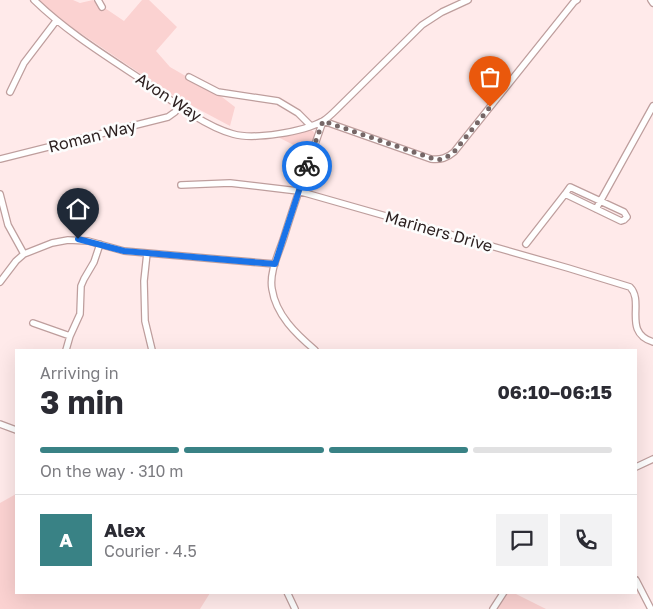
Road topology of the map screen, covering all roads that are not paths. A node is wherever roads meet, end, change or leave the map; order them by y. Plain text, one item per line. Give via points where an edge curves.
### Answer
1 (34, 0) edge
2 (98, 0) edge
3 (468, 0) edge
4 (577, 0) edge
5 (650, 0) edge
6 (653, 3) edge
7 (102, 7) dead end
8 (56, 21) junction
9 (189, 77) dead end
10 (10, 92) dead end
11 (180, 106) junction
12 (653, 106) edge
13 (323, 121) junction
14 (311, 126) junction
15 (0, 158) edge
16 (181, 185) dead end
17 (298, 191) junction
18 (0, 194) edge
19 (565, 194) junction
20 (600, 200) junction
21 (596, 209) junction
22 (100, 244) junction
23 (526, 244) dead end
24 (147, 253) junction
25 (24, 254) junction
26 (275, 264) junction
27 (0, 282) edge
28 (33, 323) dead end
29 (70, 336) junction
30 (653, 342) edge
31 (66, 349) edge
32 (152, 349) edge
33 (314, 349) edge
34 (0, 424) edge
35 (15, 430) edge
36 (653, 459) edge
37 (637, 467) edge
38 (637, 582) edge
39 (287, 594) edge
40 (503, 594) edge
41 (295, 609) edge
42 (493, 609) edge
43 (651, 609) edge

1 - 8 street, Avon Way
2 - 7 street
3 - 13 street via 422,25
4 - 13 street via 448,157 431,159
5 - 6 street
8 - 10 street via 24,63
8 - 11 street, Avon Way
9 - 14 street via 218,92 278,101 298,113
11 - 14 street, Avon Way via 213,126 239,135 254,137
11 - 15 street, Roman Way via 168,117
12 - 20 street
13 - 14 street, Avon Way
13 - 17 street
16 - 17 street, Mariners Drive via 230,183
17 - 26 street
17 - 30 street, Mariners Drive via 630,287 635,296 637,328 644,338
18 - 25 street via 8,225
19 - 20 street via 570,187
19 - 21 street
19 - 23 street
20 - 21 street
20 - 21 street via 627,216 621,221
22 - 24 street
22 - 25 street via 78,239 60,241
22 - 29 street via 81,286 80,314
24 - 26 street
24 - 32 street via 145,321
25 - 27 street
26 - 33 street via 271,282 280,311
28 - 29 street
29 - 31 street
34 - 35 street
36 - 37 street
38 - 43 street
39 - 41 street
40 - 42 street

